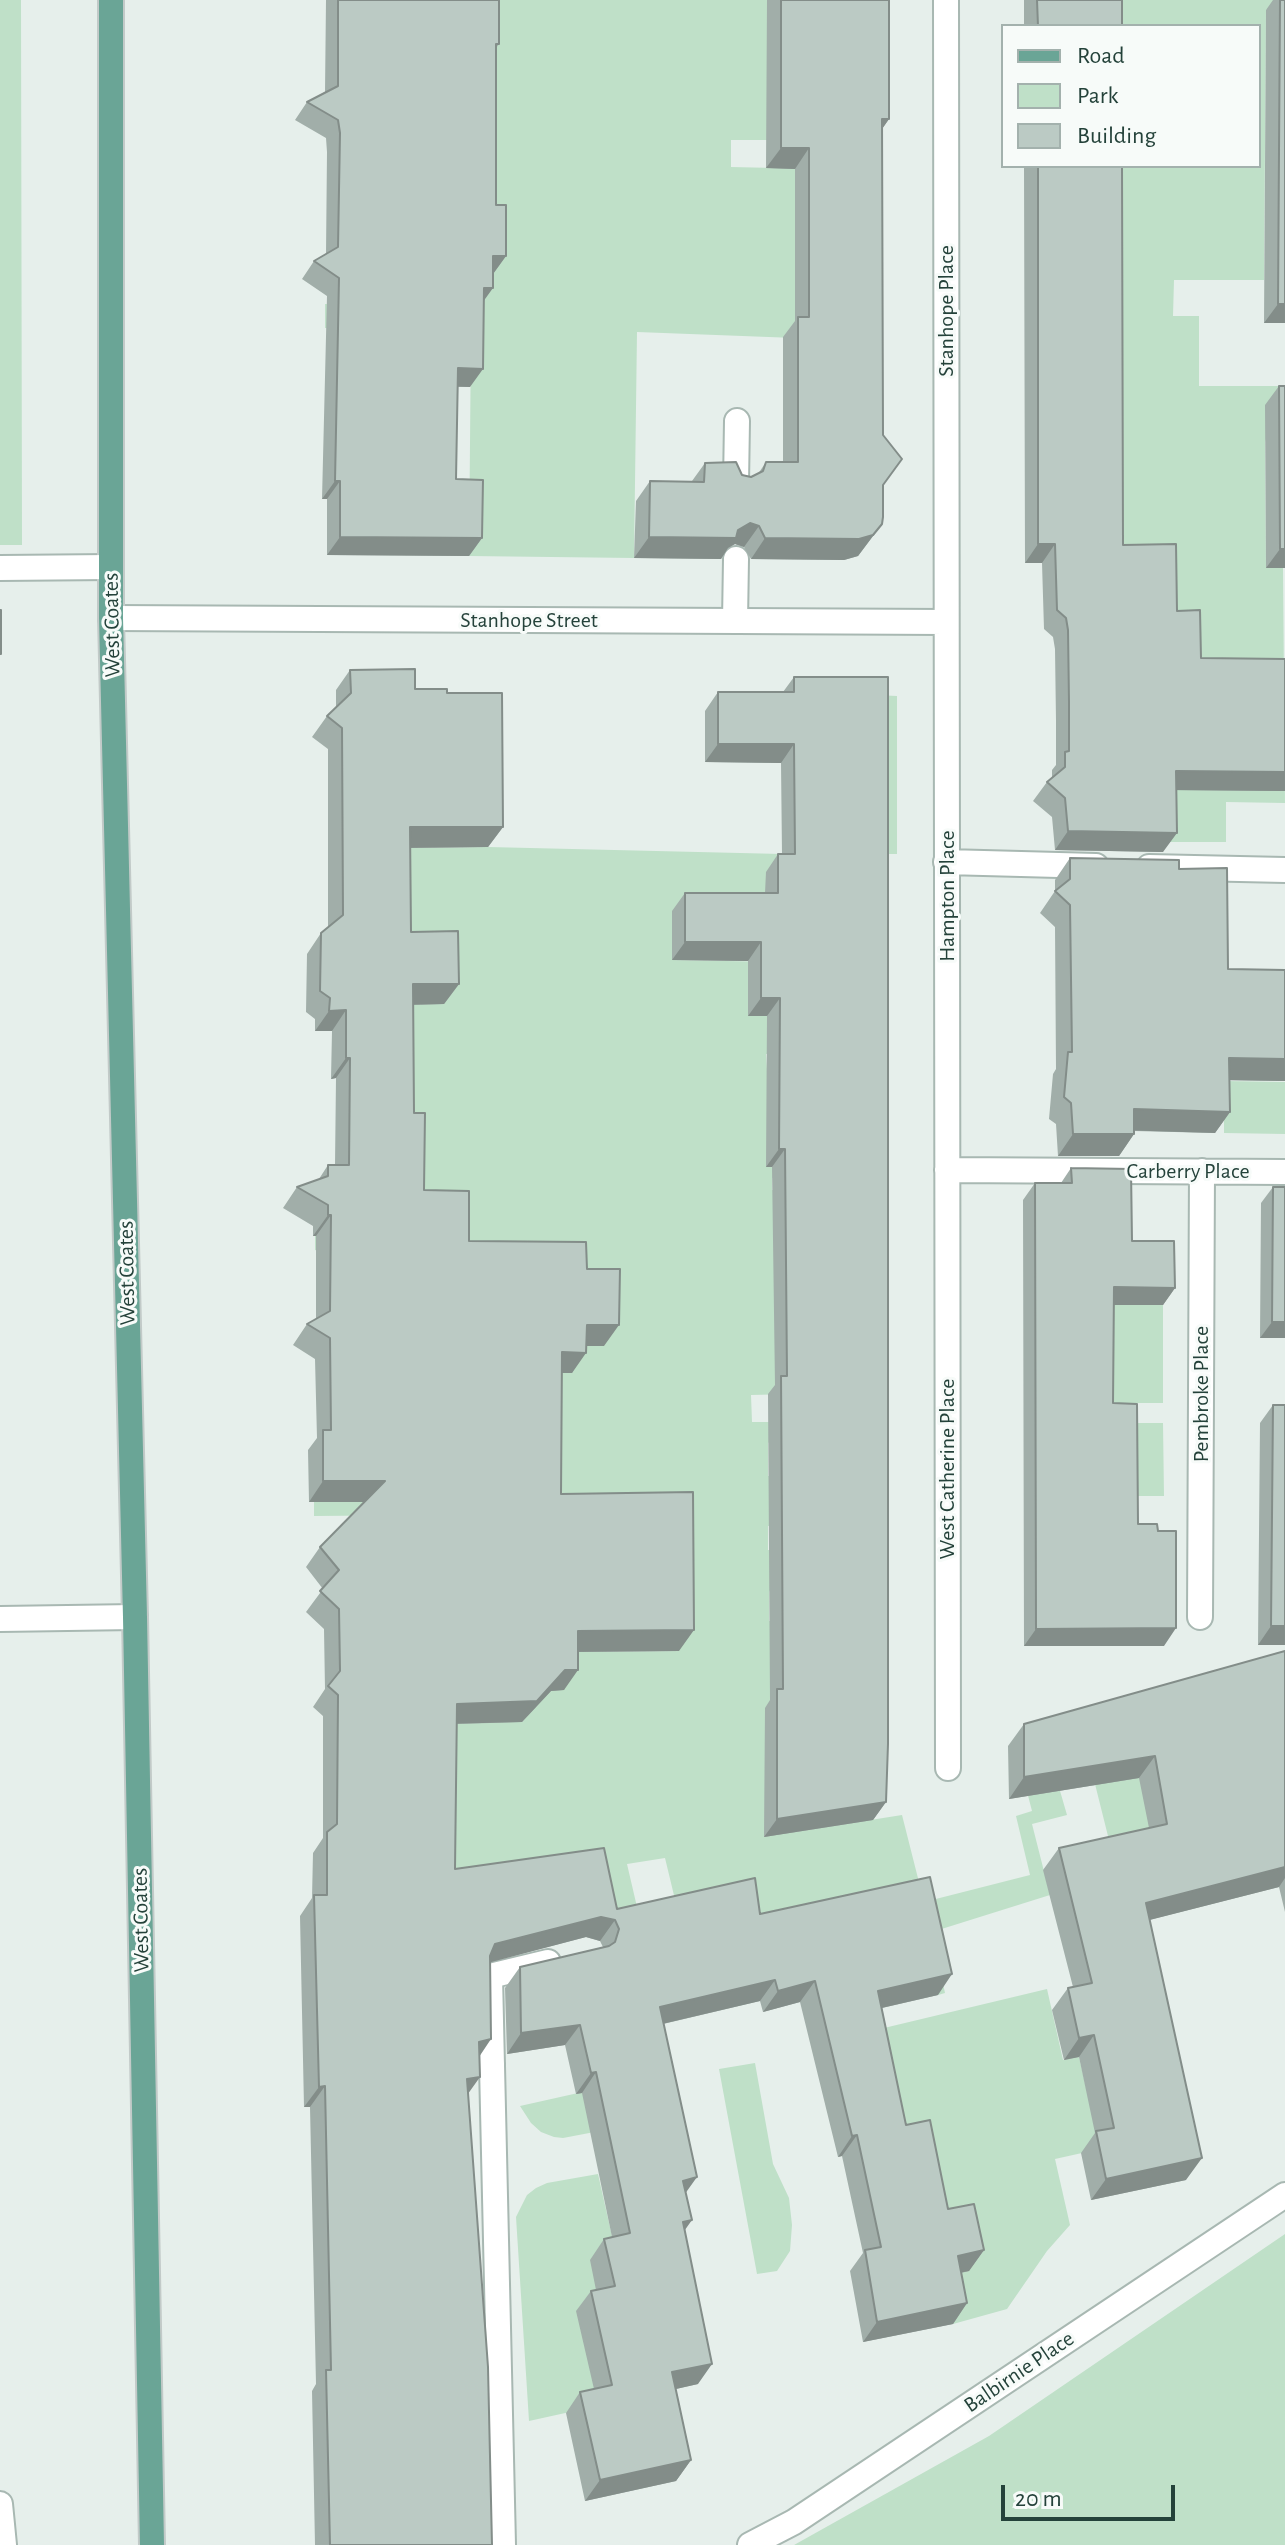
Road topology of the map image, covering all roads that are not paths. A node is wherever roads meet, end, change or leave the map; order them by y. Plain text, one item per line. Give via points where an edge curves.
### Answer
1 (111, 0) edge
2 (946, 0) edge
3 (737, 421) dead end
4 (736, 483) edge
5 (736, 559) edge
6 (111, 567) junction
7 (0, 568) edge
8 (111, 618) junction
9 (735, 621) junction
10 (946, 622) junction
11 (946, 862) junction
12 (1285, 870) edge
13 (947, 1170) junction
14 (1202, 1171) junction
15 (1285, 1172) edge
16 (135, 1617) junction
17 (1200, 1617) dead end
18 (0, 1619) edge
19 (948, 1768) dead end
20 (576, 1955) edge
21 (1285, 2195) edge
22 (0, 2504) edge
23 (4, 2545) edge
24 (152, 2545) edge
25 (503, 2545) edge
26 (750, 2545) edge

1 - 6 main road, West Coates
2 - 10 street, Stanhope Place
3 - 4 street
5 - 9 street
6 - 7 street
6 - 8 main road, West Coates
8 - 9 street, Stanhope Street
8 - 16 main road, West Coates
9 - 10 street, Stanhope Street
10 - 11 street, Hampton Place
11 - 12 street
11 - 13 street, Hampton Place
13 - 14 street, Carberry Place
13 - 19 street, West Catherine Place
14 - 15 street, Carberry Place
14 - 17 street, Pembroke Place
16 - 18 street
16 - 24 main road, West Coates
20 - 25 street via 490,1976
21 - 26 street, Balbirnie Place via 794,2522
22 - 23 street

